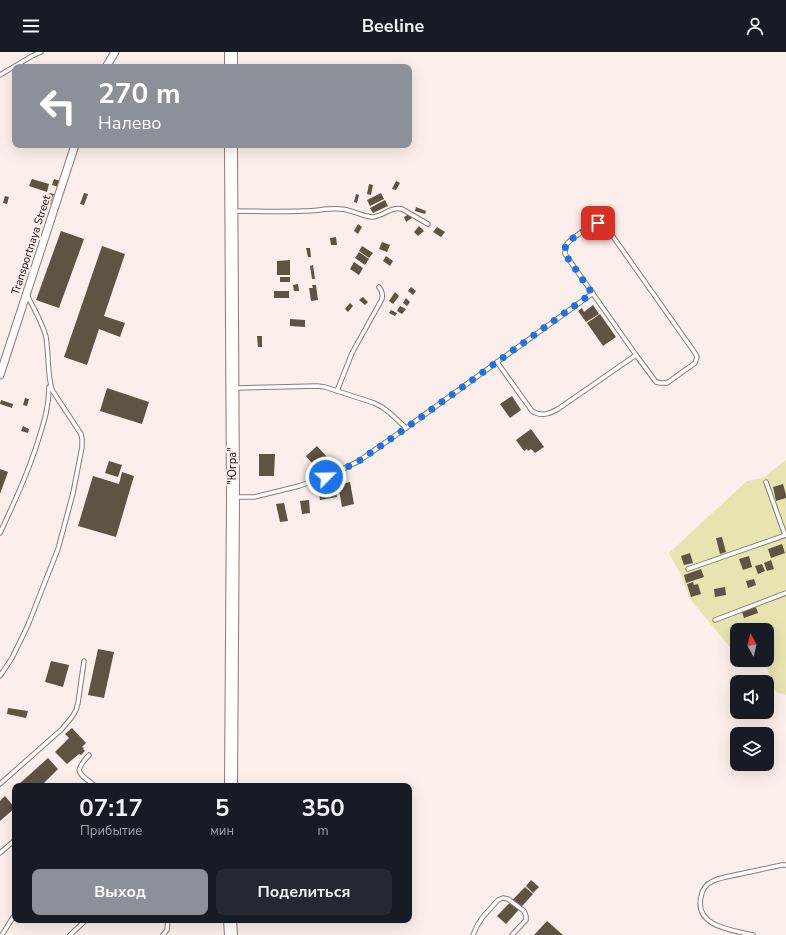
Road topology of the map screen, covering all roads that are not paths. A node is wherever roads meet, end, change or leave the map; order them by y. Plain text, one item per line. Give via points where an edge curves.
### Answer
1 (41, 52) edge
2 (115, 52) edge
3 (231, 52) edge
4 (19, 64) edge
5 (108, 64) edge
6 (231, 64) edge
7 (12, 68) edge
8 (0, 75) edge
9 (74, 148) edge
10 (231, 148) edge
11 (231, 211) junction
12 (428, 224) dead end
13 (379, 287) dead end
14 (592, 293) junction
15 (27, 294) junction
16 (636, 355) junction
17 (497, 362) junction
18 (0, 376) edge
19 (49, 382) junction
20 (232, 389) junction
21 (337, 391) junction
22 (406, 428) junction
23 (766, 482) dead end
24 (232, 498) junction
25 (0, 533) edge
26 (785, 535) edge
27 (688, 569) dead end
28 (786, 595) edge
29 (715, 620) dead end
30 (84, 661) dead end
31 (0, 676) edge
32 (89, 755) dead end
33 (92, 783) edge
34 (231, 783) edge
35 (0, 784) edge
36 (12, 843) edge
37 (0, 853) edge
38 (786, 865) edge
39 (12, 919) edge
40 (83, 923) edge
41 (168, 923) edge
42 (230, 923) edge
43 (2, 935) edge
44 (70, 935) edge
45 (163, 935) edge
46 (230, 935) edge
47 (473, 935) edge
48 (512, 935) edge
49 (753, 935) edge

1 - 4 lane
2 - 5 street
3 - 6 highway
7 - 8 lane
9 - 15 street, Transportnaya Street
10 - 11 highway, "Югра"
11 - 12 lane via 305,211 338,208 373,217 398,208
11 - 20 highway, "Югра"
13 - 21 lane via 382,299 352,353
14 - 16 lane
14 - 16 lane via 565,254 565,250 569,241 598,223 607,228 697,357 695,363 663,384 656,382
14 - 17 lane
15 - 18 street, Transportnaya Street
15 - 19 lane via 46,338
16 - 17 lane via 558,409 541,415 532,411
17 - 22 lane
19 - 25 lane via 47,411 33,457
19 - 31 lane via 54,395 78,428 82,447 58,549 26,631
20 - 21 lane via 316,386
20 - 24 highway, "Югра"
21 - 22 lane via 382,407
22 - 24 lane via 359,461 335,473 299,486 254,497
23 - 26 lane
24 - 34 highway, "Югра"
26 - 27 lane
28 - 29 lane
30 - 35 lane via 78,703 72,717
32 - 33 lane via 79,770
36 - 37 lane
38 - 49 lane via 724,877 706,886 702,894 699,903 706,919 715,925
39 - 43 lane
40 - 44 lane
41 - 45 lane
42 - 46 highway
47 - 48 lane via 482,918 503,898 524,911 526,916 526,920

